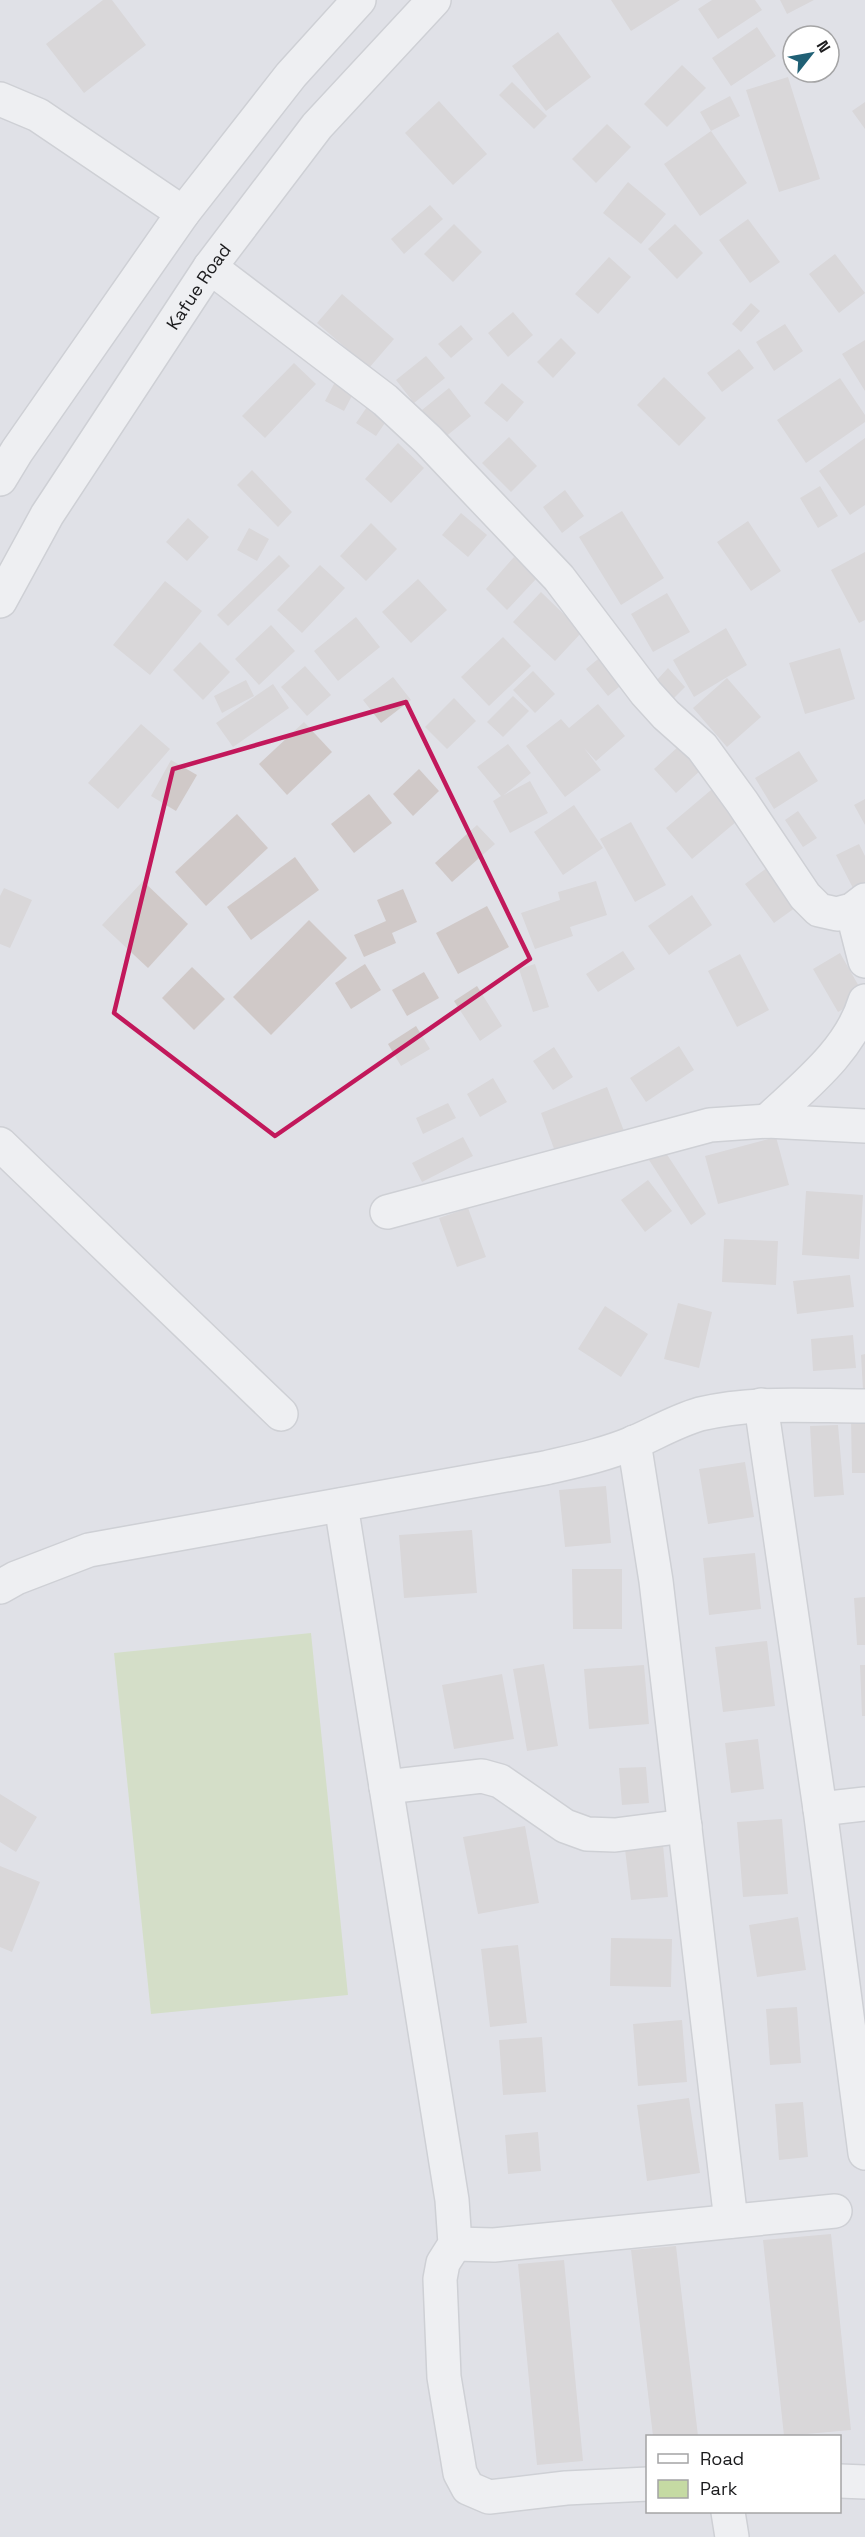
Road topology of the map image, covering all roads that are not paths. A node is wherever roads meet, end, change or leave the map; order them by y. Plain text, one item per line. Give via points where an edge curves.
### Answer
1 (359, 0) edge
2 (434, 0) edge
3 (0, 99) edge
4 (183, 213) junction
5 (210, 267) junction
6 (0, 479) edge
7 (0, 601) edge
8 (859, 905) edge
9 (865, 961) edge
10 (865, 1001) edge
11 (767, 1121) junction
12 (865, 1126) edge
13 (0, 1144) edge
14 (387, 1212) dead end
15 (761, 1405) junction
16 (865, 1406) edge
17 (281, 1414) dead end
18 (634, 1442) junction
19 (341, 1505) junction
20 (0, 1587) edge
21 (386, 1787) junction
22 (865, 1804) edge
23 (820, 1809) junction
24 (685, 1826) junction
25 (865, 2153) edge
26 (835, 2211) dead end
27 (731, 2221) junction
28 (455, 2244) junction
29 (841, 2481) edge
30 (865, 2482) edge
31 (646, 2484) edge
32 (728, 2513) edge
33 (732, 2537) edge

1 - 4 main road via 291,75
2 - 5 main road, Kafue Road via 317,126
3 - 4 main road via 38,115
4 - 6 main road
5 - 7 main road, Kafue Road via 47,515
5 - 8 main road via 385,400 560,578 646,693 702,747 805,896 819,910 837,914
8 - 9 main road
10 - 11 main road via 859,1020 838,1051
11 - 12 main road
11 - 14 main road via 710,1125
13 - 17 main road
15 - 16 main road
15 - 18 main road via 700,1414
15 - 23 main road
18 - 19 main road via 544,1468
18 - 24 main road via 656,1581
19 - 20 main road via 89,1550
19 - 21 main road
21 - 24 main road via 482,1776 500,1781 565,1826 587,1834 615,1835
21 - 28 main road via 452,2200
22 - 23 main road
23 - 25 main road
24 - 27 main road
26 - 27 main road
27 - 28 main road via 494,2245
28 - 31 main road via 442,2263 440,2279 444,2377 460,2473 468,2488 489,2497
29 - 30 main road
32 - 33 main road

